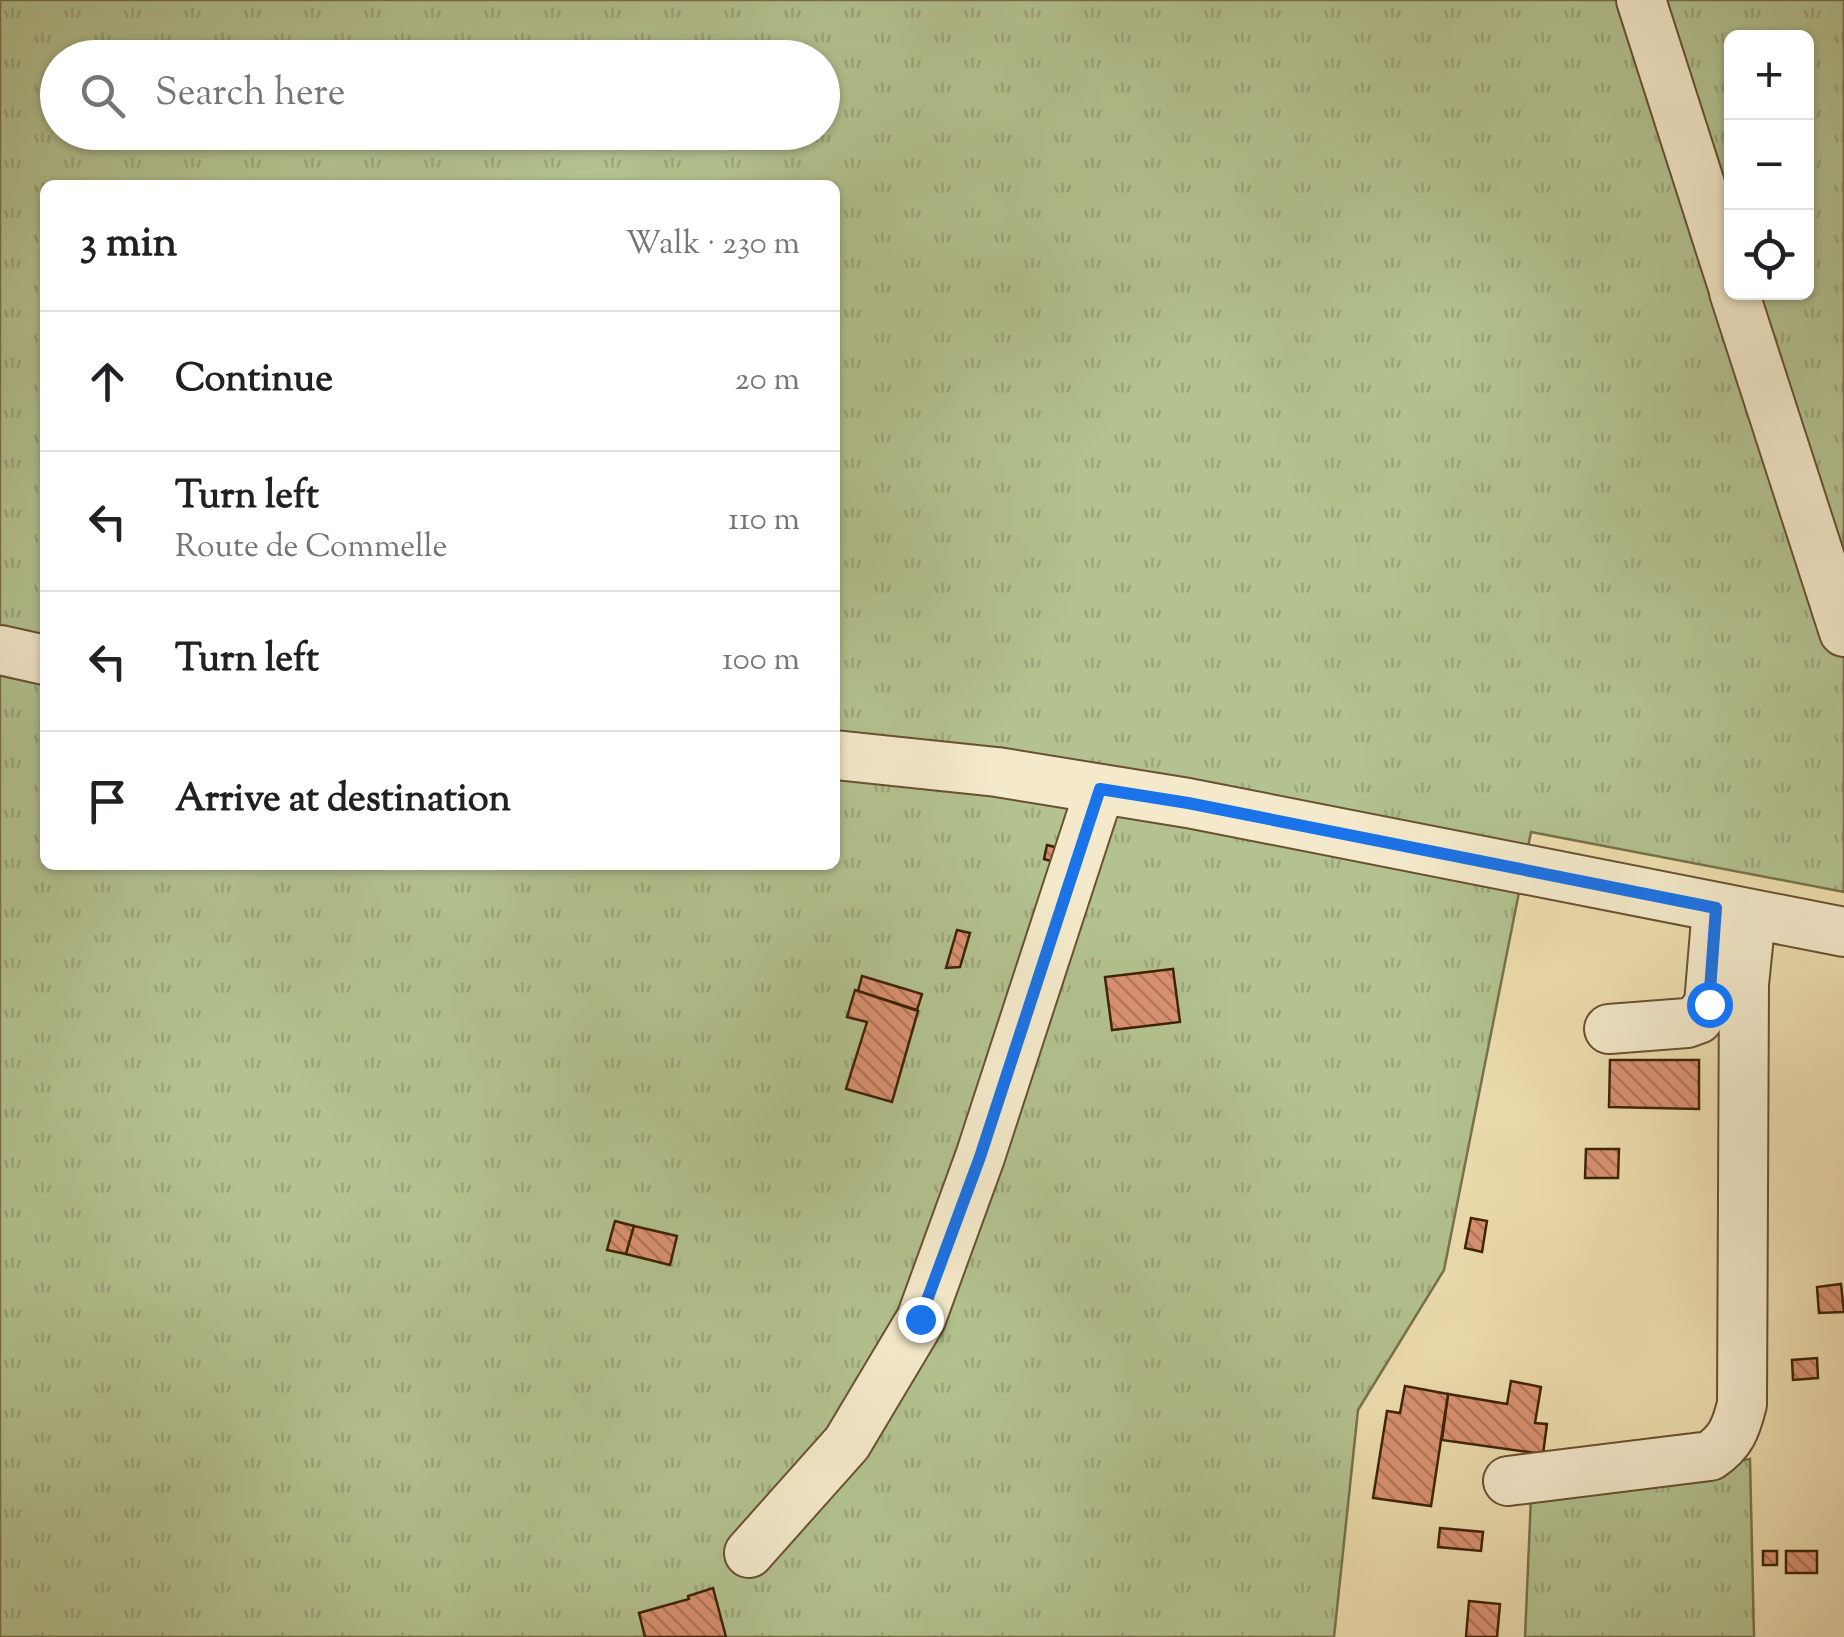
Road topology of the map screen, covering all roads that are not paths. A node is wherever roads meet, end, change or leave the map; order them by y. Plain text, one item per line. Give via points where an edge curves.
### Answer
1 (1641, 0) edge
2 (1724, 259) edge
3 (1737, 300) edge
4 (1844, 632) edge
5 (0, 650) edge
6 (40, 659) edge
7 (840, 756) edge
8 (1100, 789) junction
9 (1734, 912) junction
10 (1844, 932) edge
11 (1609, 1029) dead end
12 (1508, 1481) dead end
13 (749, 1553) dead end

1 - 2 street
3 - 4 street
5 - 6 street
7 - 8 street
8 - 9 street
8 - 13 street via 920,1319 848,1443
9 - 10 street
9 - 11 street via 1705,1011 1688,1023
9 - 12 street via 1744,984 1742,1404 1736,1429 1710,1456

